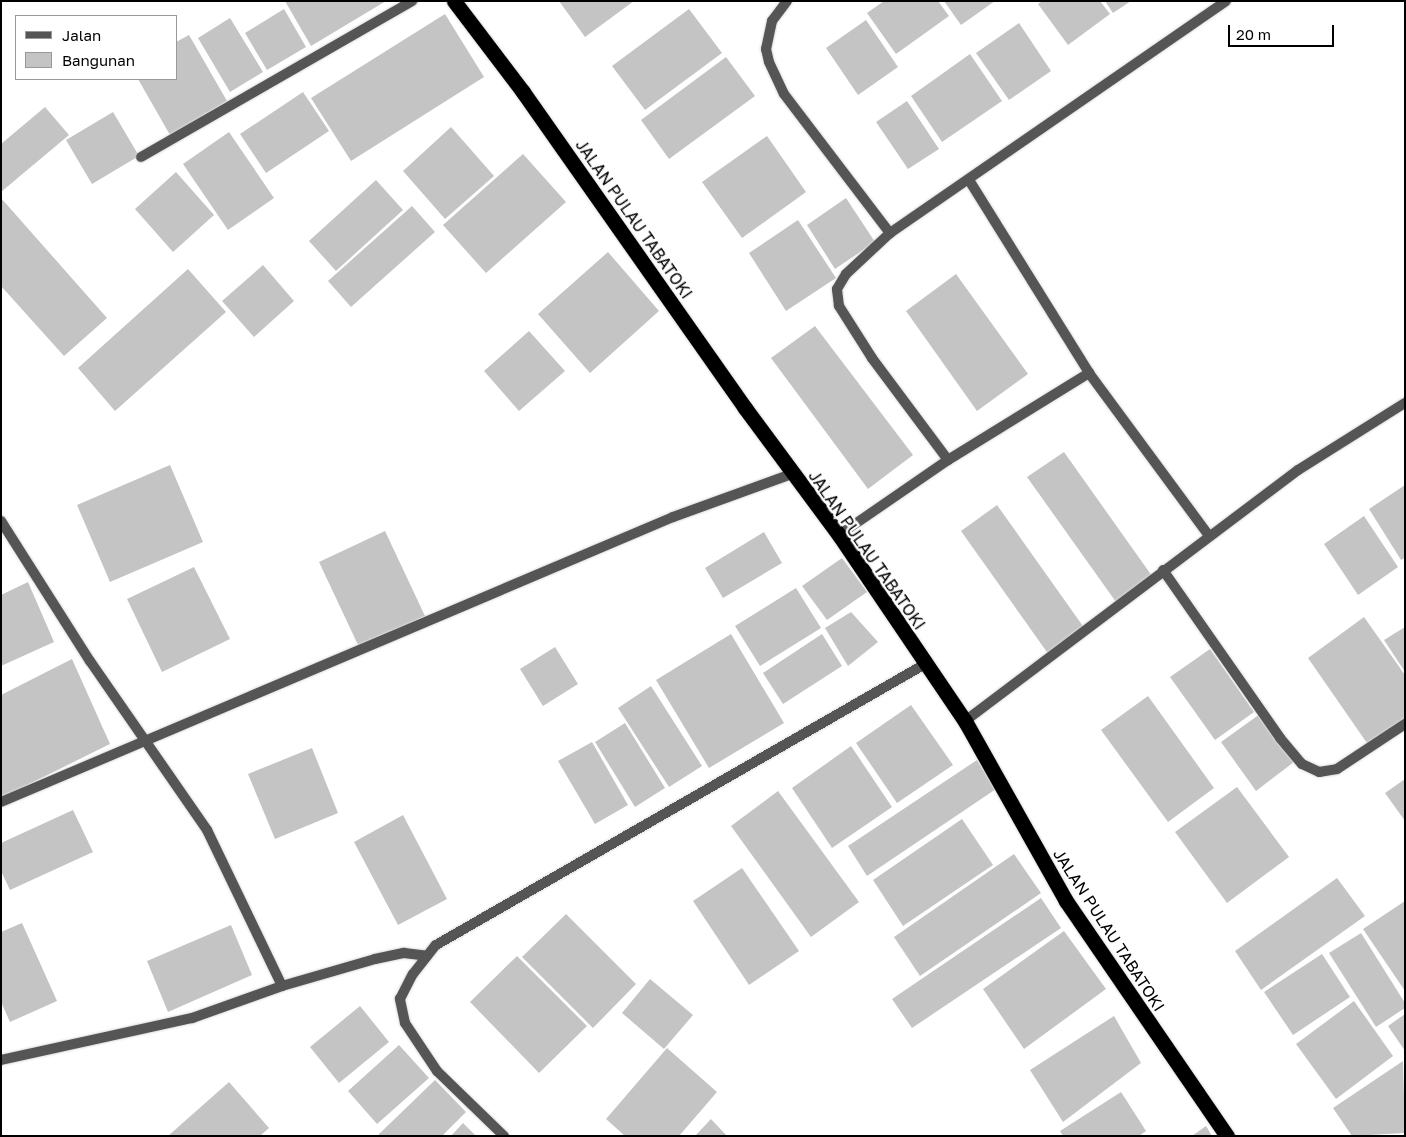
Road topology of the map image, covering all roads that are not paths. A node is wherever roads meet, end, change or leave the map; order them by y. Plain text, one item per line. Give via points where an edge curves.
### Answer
1 (412, 1) edge
2 (454, 1) edge
3 (787, 1) edge
4 (1226, 1) edge
5 (141, 157) dead end
6 (969, 180) junction
7 (890, 233) junction
8 (1089, 373) junction
9 (1405, 403) edge
10 (948, 460) junction
11 (792, 474) junction
12 (1, 521) edge
13 (839, 535) junction
14 (1209, 536) junction
15 (1163, 570) junction
16 (925, 664) junction
17 (965, 721) junction
18 (1405, 724) edge
19 (147, 740) junction
20 (1, 802) edge
21 (427, 956) junction
22 (282, 986) junction
23 (1, 1060) edge
24 (504, 1136) edge
25 (1226, 1136) edge

1 - 5 street
2 - 11 highway, JALAN PULAU TABATOKI via 523,92
3 - 7 street via 772,21 766,49 769,62 784,94
4 - 6 street via 1080,99
6 - 7 street
6 - 8 street
7 - 10 street via 846,274 837,289 839,306 872,358
8 - 10 street
8 - 14 street
9 - 14 street via 1298,470
10 - 13 street
11 - 13 highway, JALAN PULAU TABATOKI
11 - 19 street via 673,517
12 - 19 street via 90,661
13 - 16 highway, JALAN PULAU TABATOKI
14 - 15 street
15 - 17 street
15 - 18 street via 1280,738 1302,764 1319,772 1338,770
16 - 17 highway, JALAN PULAU TABATOKI
16 - 21 street via 514,902 480,917 436,945
17 - 25 highway, JALAN PULAU TABATOKI via 1066,901
19 - 20 street
19 - 22 street via 207,830
21 - 22 street via 404,953 375,958
21 - 24 street via 400,999 405,1023 437,1071
22 - 23 street via 192,1018

